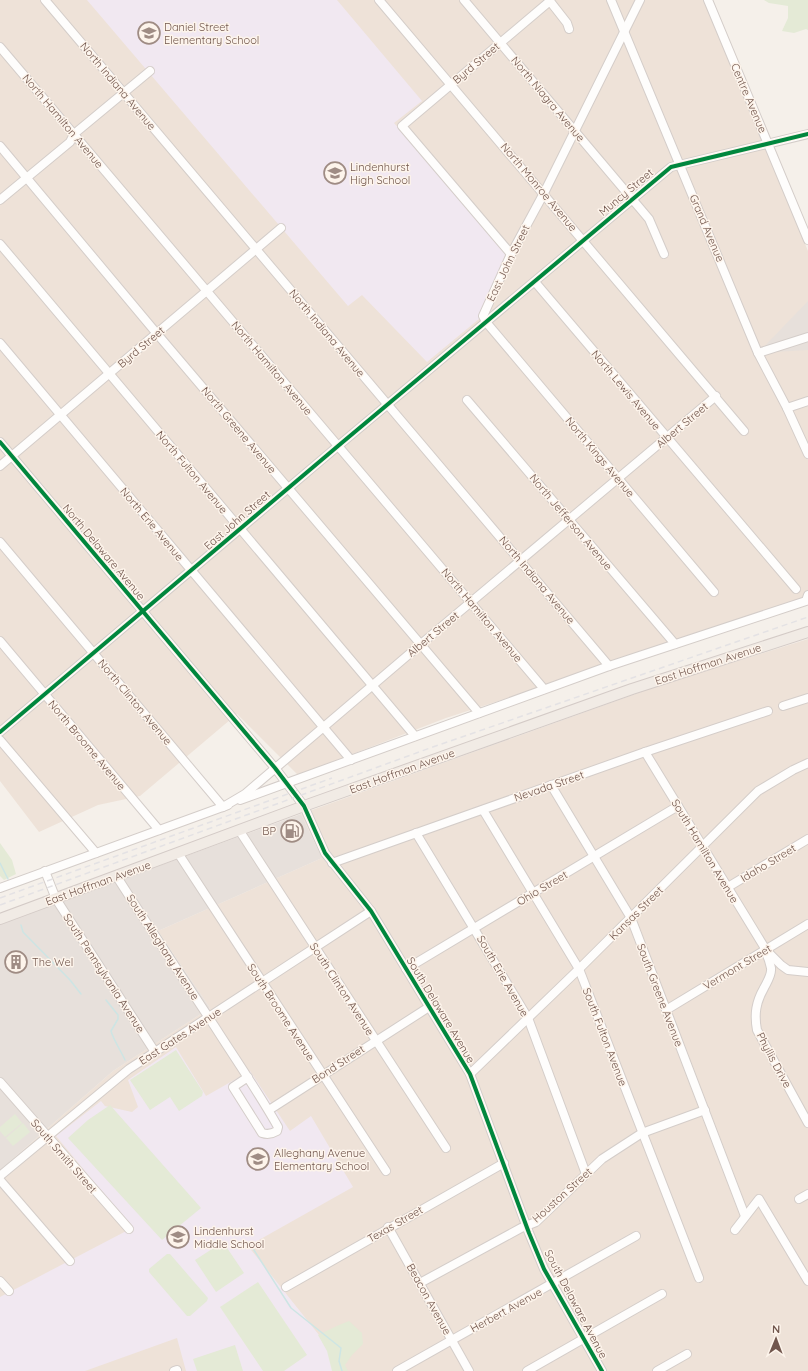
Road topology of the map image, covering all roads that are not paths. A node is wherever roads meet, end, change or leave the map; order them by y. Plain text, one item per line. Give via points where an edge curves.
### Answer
1 (45, 0) edge
2 (379, 0) edge
3 (464, 0) edge
4 (549, 0) edge
5 (611, 0) edge
6 (640, 0) edge
7 (708, 0) edge
8 (569, 29) dead end
9 (624, 31) junction
10 (500, 43) junction
11 (0, 47) edge
12 (150, 71) dead end
13 (452, 84) junction
14 (123, 92) junction
15 (574, 131) junction
16 (74, 134) junction
17 (808, 134) edge
18 (768, 144) junction
19 (0, 146) edge
20 (680, 165) junction
21 (26, 177) junction
22 (544, 193) junction
23 (633, 198) junction
24 (0, 200) edge
25 (281, 228) dead end
26 (584, 240) junction
27 (808, 240) edge
28 (0, 244) edge
29 (256, 248) junction
30 (512, 254) junction
31 (664, 254) dead end
32 (535, 282) junction
33 (207, 291) junction
34 (486, 322) junction
35 (157, 334) junction
36 (808, 337) edge
37 (0, 344) edge
38 (758, 353) junction
39 (109, 374) junction
40 (716, 396) junction
41 (467, 400) dead end
42 (808, 401) edge
43 (387, 405) junction
44 (787, 408) junction
45 (60, 414) junction
46 (744, 431) dead end
47 (667, 438) junction
48 (0, 442) edge
49 (338, 446) junction
50 (808, 454) edge
51 (11, 456) junction
52 (0, 466) edge
53 (618, 479) junction
54 (288, 488) junction
55 (569, 520) junction
56 (240, 530) junction
57 (0, 542) edge
58 (520, 561) junction
59 (191, 572) junction
60 (796, 589) dead end
61 (714, 592) dead end
62 (807, 598) edge
63 (471, 603) junction
64 (142, 612) junction
65 (808, 632) edge
66 (0, 641) edge
67 (421, 644) junction
68 (675, 644) junction
69 (93, 653) junction
70 (609, 666) junction
71 (372, 685) junction
72 (544, 689) junction
73 (45, 695) junction
74 (808, 698) edge
75 (783, 706) dead end
76 (768, 712) dead end
77 (479, 713) junction
78 (323, 727) junction
79 (0, 732) edge
80 (415, 736) junction
81 (0, 740) edge
82 (645, 752) junction
83 (351, 760) junction
84 (808, 763) edge
85 (275, 768) junction
86 (287, 783) junction
87 (551, 785) junction
88 (304, 806) junction
89 (678, 806) junction
90 (223, 807) junction
91 (483, 810) junction
92 (159, 830) junction
93 (239, 830) junction
94 (416, 833) junction
95 (808, 839) edge
96 (703, 846) junction
97 (96, 853) junction
98 (178, 853) junction
99 (594, 857) junction
100 (332, 863) junction
101 (45, 871) junction
102 (117, 877) junction
103 (728, 887) junction
104 (0, 888) edge
105 (534, 893) junction
106 (56, 898) junction
107 (371, 911) junction
108 (631, 918) junction
109 (0, 919) edge
110 (808, 924) edge
111 (475, 928) junction
112 (315, 947) junction
113 (766, 950) junction
114 (406, 969) junction
115 (580, 969) junction
116 (808, 972) edge
117 (261, 982) junction
118 (429, 1007) junction
119 (666, 1010) junction
120 (208, 1017) junction
121 (528, 1018) junction
122 (376, 1040) junction
123 (155, 1052) junction
124 (470, 1074) junction
125 (322, 1075) junction
126 (248, 1077) junction
127 (0, 1082) edge
128 (269, 1110) junction
129 (705, 1110) junction
130 (808, 1123) edge
131 (642, 1133) junction
132 (47, 1136) junction
133 (446, 1148) dead end
134 (504, 1163) junction
135 (386, 1171) dead end
136 (586, 1174) junction
137 (0, 1176) edge
138 (0, 1180) edge
139 (808, 1194) edge
140 (799, 1199) dead end
141 (745, 1216) junction
142 (526, 1225) junction
143 (388, 1227) junction
144 (130, 1229) dead end
145 (736, 1230) dead end
146 (636, 1236) dead end
147 (70, 1260) dead end
148 (698, 1278) dead end
149 (0, 1281) edge
150 (808, 1281) edge
151 (420, 1283) junction
152 (553, 1284) junction
153 (286, 1287) dead end
154 (9, 1291) dead end
155 (662, 1294) dead end
156 (584, 1339) junction
157 (452, 1340) junction
158 (687, 1354) dead end
159 (397, 1371) edge
160 (469, 1371) edge
161 (527, 1371) edge
162 (602, 1371) edge
163 (657, 1371) edge

1 - 14 street, North Indiana Avenue
2 - 13 street, North Monroe Avenue
3 - 10 street, North Niagra Avenue
4 - 8 street
4 - 10 street, Byrd Street
5 - 9 street, Grand Avenue
6 - 9 street, East John Street
7 - 18 street, Centre Avenue
9 - 15 street, East John Street
9 - 20 street, Grand Avenue
10 - 13 street, Byrd Street
10 - 15 street, North Niagra Avenue
11 - 16 street, North Hamilton Avenue
12 - 14 street
13 - 22 street, North Monroe Avenue
13 - 30 street, Byrd Street via 402,126
14 - 16 street
14 - 29 street, North Indiana Avenue
15 - 22 street, East John Street
15 - 23 street, North Niagra Avenue
16 - 21 street via 70,142
16 - 33 street, North Hamilton Avenue
17 - 18 street, Muncy Street
18 - 20 street, Muncy Street
18 - 27 street, Centre Avenue
19 - 21 street, North Greene Avenue
20 - 23 street, Muncy Street via 671,167
20 - 38 street, Grand Avenue
21 - 24 street
21 - 35 street, North Greene Avenue
22 - 26 street, North Monroe Avenue
22 - 30 street, East John Street
23 - 26 street, Muncy Street
23 - 31 street, North Niagra Avenue via 649,219
25 - 29 street, Byrd Street
26 - 32 street, Muncy Street
26 - 40 street, North Monroe Avenue
28 - 39 street, North Fulton Avenue
29 - 33 street, Byrd Street
29 - 43 street, North Indiana Avenue
30 - 34 street, East John Street via 483,316
32 - 34 street, Muncy Street
32 - 47 street, North Lewis Avenue
33 - 35 street, Byrd Street
33 - 49 street, North Hamilton Avenue
34 - 43 street, East John Street
34 - 53 street, North Kings Avenue
35 - 39 street, Byrd Street
35 - 54 street, North Greene Avenue
36 - 38 street
37 - 45 street, North Erie Avenue
38 - 44 street, Grand Avenue
39 - 45 street, Byrd Street
39 - 56 street, North Fulton Avenue
40 - 46 street, North Monroe Avenue
40 - 47 street, Albert Street
41 - 55 street, North Jefferson Avenue
42 - 44 street
43 - 49 street, East John Street
43 - 58 street, North Indiana Avenue
44 - 50 street, Grand Avenue
45 - 51 street, Byrd Street
45 - 59 street, North Erie Avenue
47 - 53 street, Albert Street
47 - 60 street, North Lewis Avenue
48 - 51 street, North Delaware Avenue
49 - 54 street, East John Street
49 - 63 street, North Hamilton Avenue
51 - 52 street, Byrd Street
51 - 64 street, North Delaware Avenue
53 - 55 street, Albert Street
53 - 61 street, North Kings Avenue
54 - 56 street, East John Street
54 - 67 street, North Greene Avenue
55 - 58 street, Albert Street
55 - 68 street, North Jefferson Avenue
56 - 59 street, East John Street
56 - 71 street, North Fulton Avenue
57 - 69 street, North Clinton Avenue
58 - 63 street, Albert Street
58 - 70 street, North Indiana Avenue
59 - 64 street, East John Street
59 - 78 street, North Erie Avenue
62 - 68 street
63 - 67 street, Albert Street
63 - 72 street, North Hamilton Avenue
64 - 69 street, East John Street
64 - 85 street, North Delaware Avenue
65 - 88 main road, East Hoffman Avenue via 632,689
66 - 73 street, North Broome Avenue
67 - 71 street, Albert Street
67 - 77 street, North Greene Avenue
68 - 70 street
69 - 73 street, East John Street
69 - 90 street, North Clinton Avenue
70 - 72 street
71 - 78 street, Albert Street
71 - 80 street, North Fulton Avenue
72 - 77 street
73 - 79 street, East John Street
73 - 92 street, North Broome Avenue
74 - 75 street
76 - 82 street, Nevada Street
77 - 80 street
78 - 83 street, North Erie Avenue
78 - 85 street, Albert Street
80 - 83 street
81 - 97 street
82 - 87 street, Nevada Street
82 - 89 street, South Hamilton Avenue
83 - 86 street
84 - 96 street, Kansas Street via 758,791
85 - 86 street, North Delaware Avenue
85 - 90 street, Albert Street via 245,794
86 - 88 street, South Delaware Avenue
86 - 90 street
87 - 91 street, Nevada Street
87 - 99 street, South Greene Avenue
88 - 93 main road, East Hoffman Avenue
88 - 100 street, South Delaware Avenue
89 - 96 street, South Hamilton Avenue
89 - 99 street, Ohio Street
90 - 92 street
91 - 94 street, Nevada Street
91 - 105 street, South Fulton Avenue
92 - 97 street
93 - 98 main road, East Hoffman Avenue
93 - 112 street, South Clinton Avenue
94 - 100 street, Nevada Street
94 - 111 street, South Erie Avenue
95 - 103 street, Idaho Street
96 - 103 street, South Hamilton Avenue
96 - 108 street, Kansas Street
97 - 101 street
98 - 102 main road, East Hoffman Avenue
98 - 117 street, South Broome Avenue
99 - 105 street, Ohio Street
99 - 108 street, South Greene Avenue
100 - 107 street, South Delaware Avenue
101 - 104 street
101 - 106 street, South Pennsylvania Avenue
102 - 106 main road, East Hoffman Avenue
102 - 120 street, South Alleghany Avenue
103 - 113 street, South Hamilton Avenue
105 - 111 street, Ohio Street
105 - 115 street, South Fulton Avenue
106 - 109 main road, East Hoffman Avenue
106 - 123 street, South Pennsylvania Avenue
107 - 112 street, East Gates Avenue
107 - 114 street, South Delaware Avenue
108 - 115 street, Kansas Street
108 - 119 street, South Greene Avenue
110 - 113 street, Vermont Street
111 - 114 street, Ohio Street
111 - 121 street, South Erie Avenue
112 - 117 street, East Gates Avenue
112 - 122 street, South Clinton Avenue
113 - 116 street via 788,970
113 - 119 street, Vermont Street
113 - 130 street, Phyllis Drive via 771,968 769,979 756,1006 756,1024
114 - 118 street, South Delaware Avenue
115 - 121 street, Kansas Street
115 - 131 street, South Fulton Avenue
117 - 120 street, East Gates Avenue
117 - 125 street, South Broome Avenue
118 - 122 street, Bond Street
118 - 124 street, South Delaware Avenue
119 - 129 street, South Greene Avenue
120 - 123 street, East Gates Avenue
120 - 126 street, South Alleghany Avenue
121 - 124 street, Kansas Street
121 - 136 street, South Erie Avenue
122 - 125 street, Bond Street
122 - 133 street, South Clinton Avenue
123 - 132 street, East Gates Avenue via 129,1069
124 - 134 street, South Delaware Avenue
125 - 128 street, Bond Street
125 - 135 street, South Broome Avenue
126 - 128 street, South Alleghany Avenue
126 - 128 street, South Alleghany Avenue via 233,1087 262,1133 266,1134 278,1129
127 - 132 street, South Smith Street
129 - 131 street, Houston Street
129 - 141 street, South Greene Avenue
131 - 136 street, Houston Street via 602,1159
131 - 148 street, South Fulton Avenue
132 - 137 street, East Gates Avenue
132 - 144 street, South Smith Street
134 - 142 street, South Delaware Avenue
134 - 143 street, Texas Street
136 - 142 street, Houston Street via 536,1222
138 - 147 street
139 - 140 street
141 - 145 street
141 - 150 street via 759,1199
142 - 151 street, Houston Street
142 - 152 street, South Delaware Avenue
143 - 151 street, Beacon Avenue
143 - 153 street, Texas Street
146 - 152 street, Herbert Avenue
149 - 154 street
151 - 157 street, Beacon Avenue
152 - 156 street, South Delaware Avenue
152 - 157 street, Herbert Avenue
155 - 156 street
156 - 161 street
156 - 162 street, South Delaware Avenue
157 - 159 street, Herbert Avenue
157 - 160 street, Beacon Avenue
158 - 163 street

